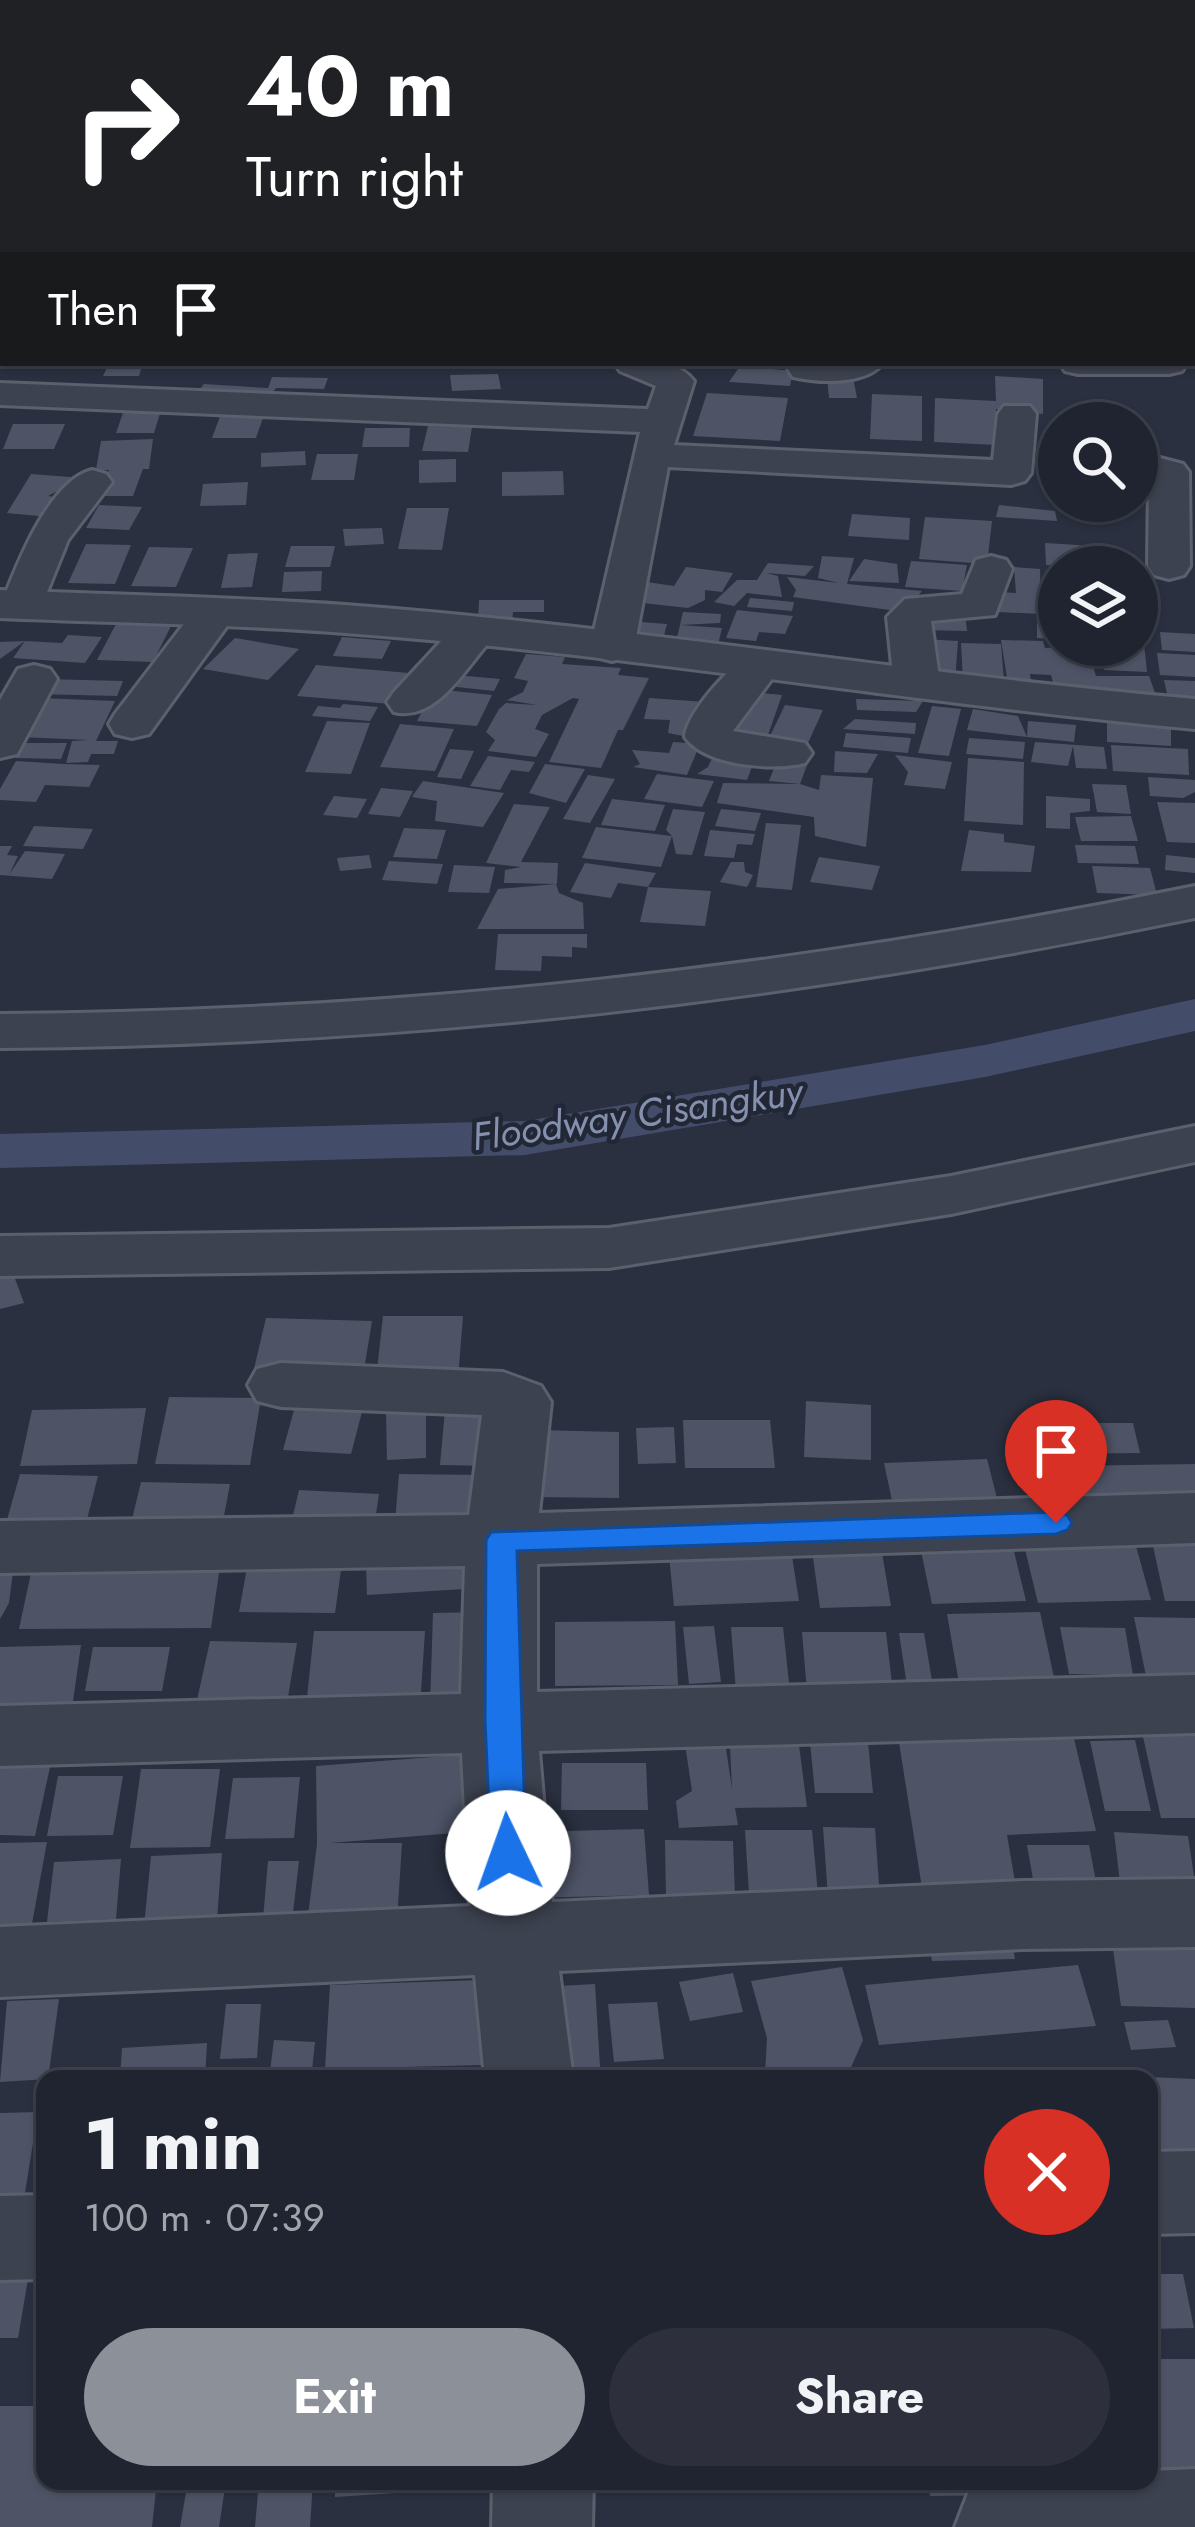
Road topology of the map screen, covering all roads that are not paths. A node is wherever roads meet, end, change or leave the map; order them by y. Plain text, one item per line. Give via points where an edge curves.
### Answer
1 (55, 366) edge
2 (648, 366) edge
3 (854, 366) edge
4 (806, 368) dead end
5 (679, 372) edge
6 (19, 395) edge
7 (1017, 414) dead end
8 (657, 438) junction
9 (1014, 456) junction
10 (1038, 458) edge
11 (1158, 469) edge
12 (92, 482) dead end
13 (0, 534) edge
14 (48, 539) junction
15 (1168, 566) dead end
16 (991, 569) dead end
17 (12, 603) edge
18 (215, 612) junction
19 (474, 632) junction
20 (612, 647) junction
21 (760, 664) junction
22 (34, 680) dead end
23 (916, 684) junction
24 (410, 702) dead end
25 (1195, 714) edge
26 (132, 724) dead end
27 (0, 744) edge
28 (788, 753) dead end
29 (1195, 902) edge
30 (0, 1031) edge
31 (1195, 1144) edge
32 (0, 1256) edge
33 (281, 1384) dead end
34 (1195, 1518) edge
35 (502, 1540) junction
36 (0, 1546) edge
37 (1195, 1705) edge
38 (502, 1721) junction
39 (0, 1736) edge
40 (1195, 1913) edge
41 (513, 1941) junction
42 (0, 1961) edge
43 (528, 2070) edge
44 (1195, 2192) edge
45 (1158, 2193) edge
46 (36, 2237) edge
47 (0, 2238) edge
48 (543, 2490) edge
49 (1195, 2519) edge
50 (542, 2527) edge
51 (1005, 2527) edge

1 - 6 street
2 - 5 street
3 - 4 street
5 - 8 street
6 - 8 street via 471,417
7 - 9 street
8 - 9 street via 842,449 1011,473
8 - 20 street
9 - 10 street
11 - 15 street via 1168,472
12 - 14 street
13 - 14 street
14 - 17 street
16 - 23 street via 980,606 920,608 909,617
17 - 18 street
18 - 19 street
18 - 26 street
19 - 20 street
19 - 24 street
20 - 21 street
21 - 23 street
21 - 28 street via 709,725 709,737
22 - 27 street
23 - 25 street
29 - 30 street via 847,968 425,1020
31 - 32 street via 951,1195 609,1248
33 - 35 street via 511,1395 517,1402
34 - 35 street
35 - 36 street
35 - 38 street
37 - 38 street
38 - 39 street
38 - 41 street
40 - 41 street
41 - 42 street
41 - 43 street
44 - 45 street
46 - 47 street
48 - 50 street
49 - 51 street

